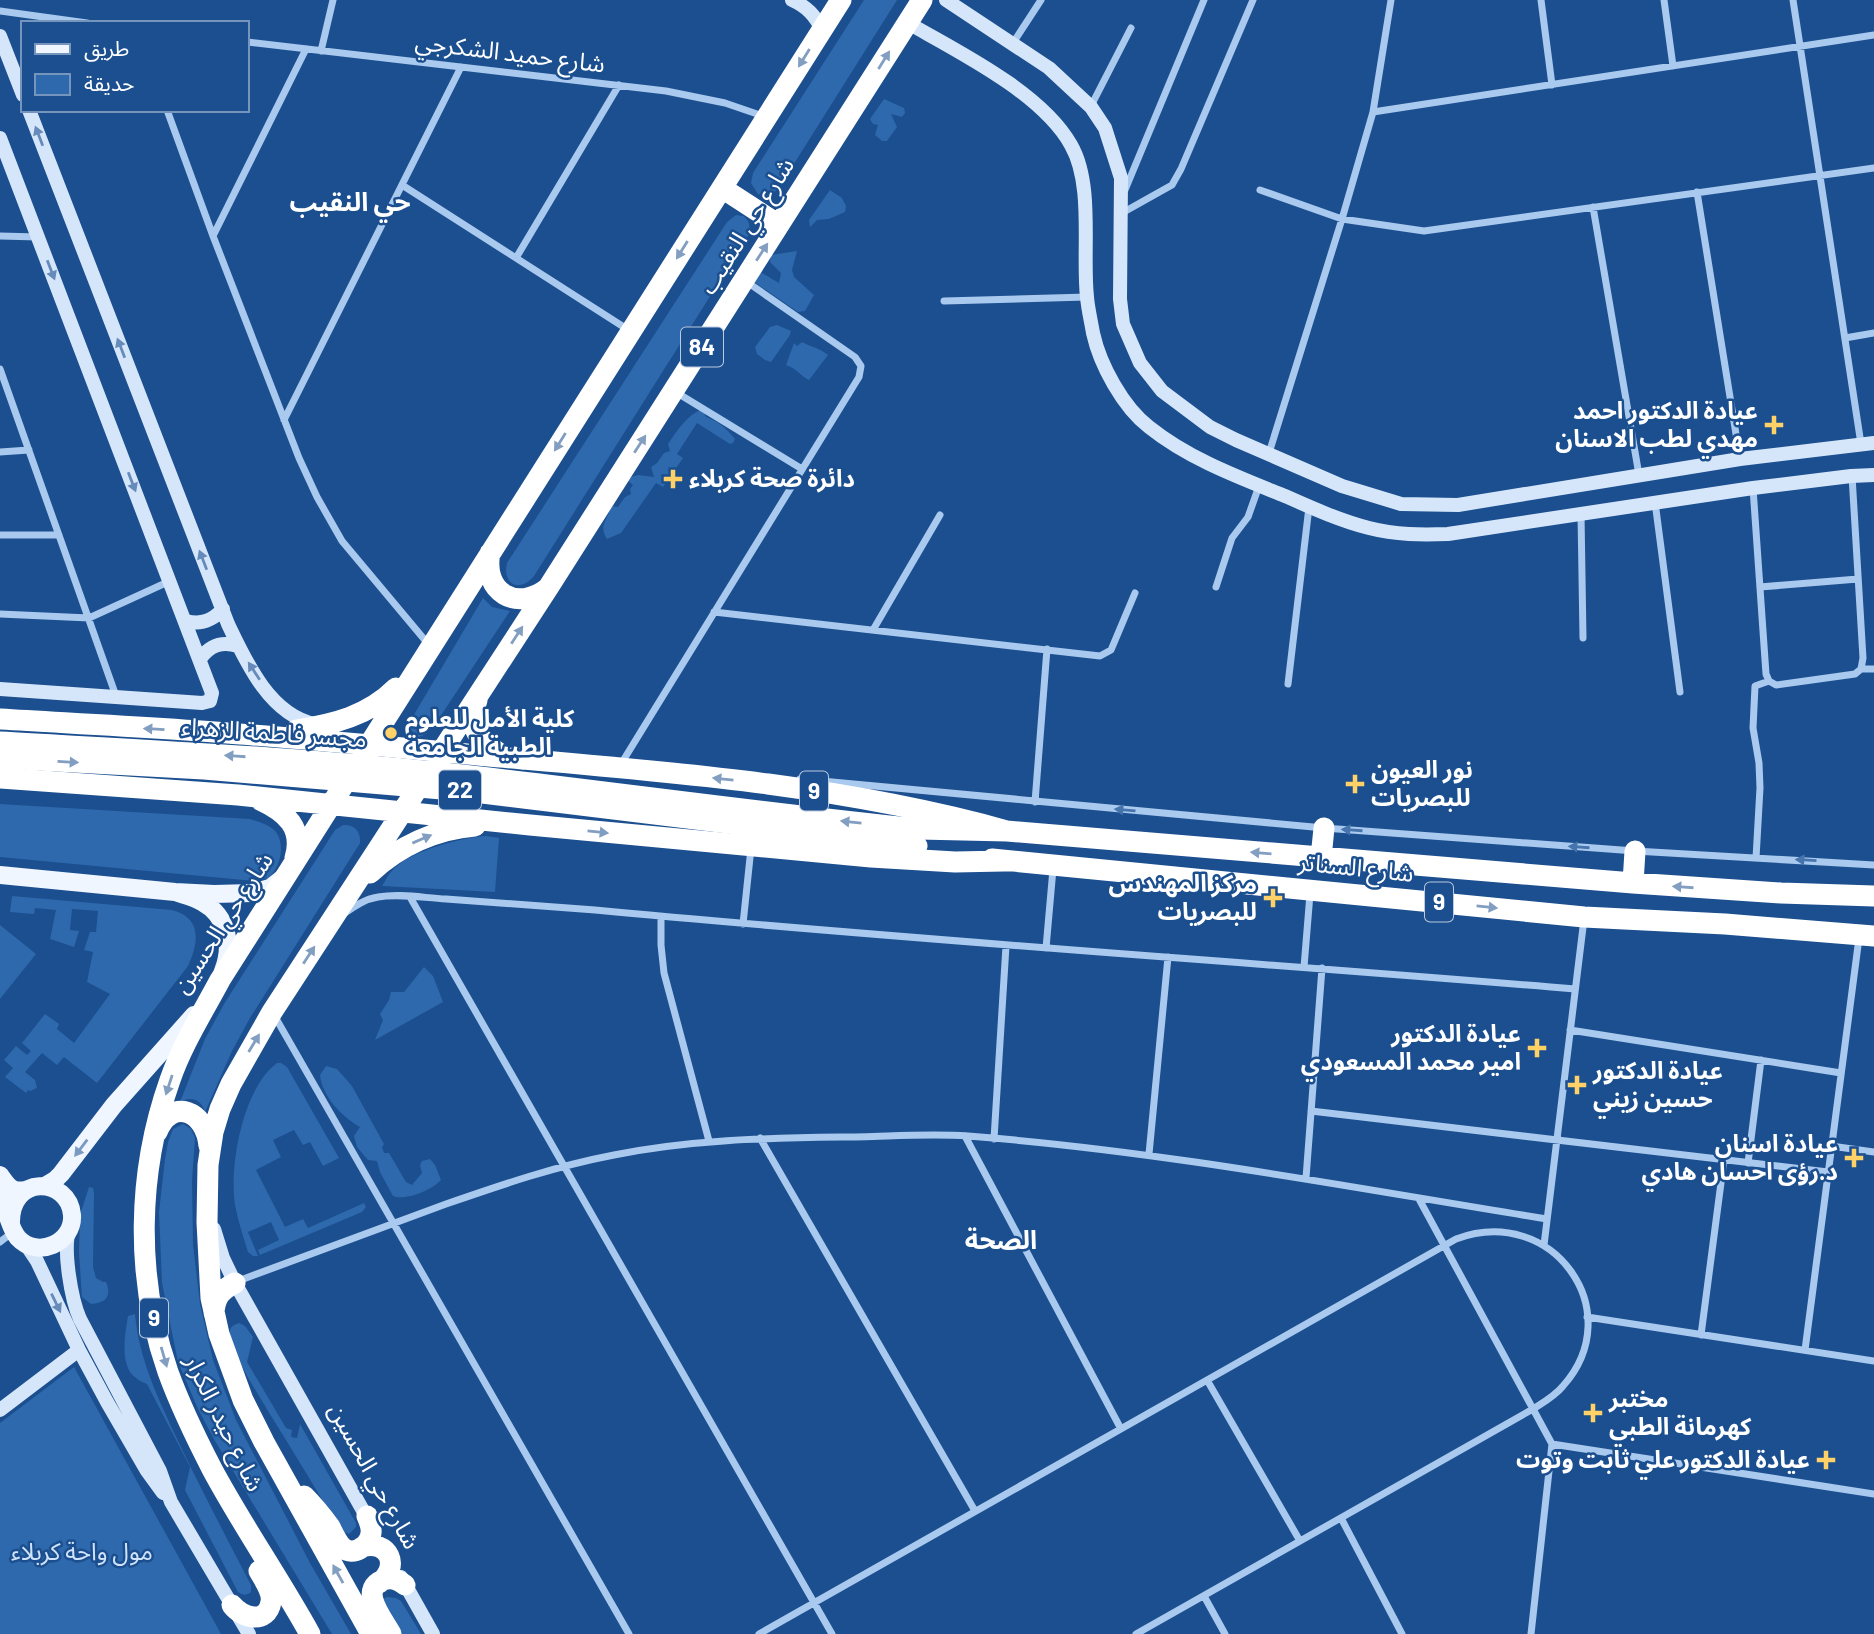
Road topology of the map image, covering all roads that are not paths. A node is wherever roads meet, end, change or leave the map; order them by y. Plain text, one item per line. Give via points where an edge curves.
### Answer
1 (333, 0) edge
2 (792, 0) edge
3 (841, 0) edge
4 (922, 0) edge
5 (946, 0) edge
6 (1041, 0) edge
7 (1204, 0) edge
8 (1253, 0) edge
9 (1391, 0) edge
10 (1541, 0) edge
11 (1664, 0) edge
12 (1793, 0) edge
13 (0, 11) edge
14 (72, 21) edge
15 (908, 23) junction
16 (1131, 28) dead end
17 (822, 30) junction
18 (1874, 35) edge
19 (0, 36) edge
20 (248, 42) edge
21 (1013, 43) junction
22 (1800, 47) junction
23 (306, 49) junction
24 (321, 51) junction
25 (4, 55) edge
26 (1673, 66) junction
27 (461, 67) junction
28 (619, 85) junction
29 (1552, 85) junction
30 (21, 91) edge
31 (1091, 107) junction
32 (30, 112) edge
33 (168, 112) edge
34 (1373, 112) junction
35 (767, 117) junction
36 (0, 138) edge
37 (1874, 168) edge
38 (1820, 176) junction
39 (402, 185) junction
40 (722, 188) junction
41 (1261, 190) dead end
42 (1697, 192) junction
43 (1593, 206) junction
44 (1121, 207) junction
45 (1342, 219) junction
46 (779, 225) junction
47 (0, 236) edge
48 (213, 236) junction
49 (38, 237) junction
50 (516, 258) junction
51 (744, 280) junction
52 (1087, 297) junction
53 (944, 301) dead end
54 (630, 332) junction
55 (1874, 333) edge
56 (1844, 338) junction
57 (0, 369) edge
58 (674, 391) junction
59 (284, 420) junction
60 (1867, 444) edge
61 (29, 450) junction
62 (0, 452) edge
63 (1269, 453) junction
64 (1740, 459) junction
65 (802, 469) junction
66 (1639, 475) junction
67 (1874, 475) edge
68 (1852, 476) junction
69 (1259, 486) junction
70 (1753, 488) junction
71 (1655, 502) junction
72 (1309, 506) junction
73 (940, 514) dead end
74 (1581, 514) junction
75 (59, 535) junction
76 (0, 536) edge
77 (490, 553) junction
78 (1858, 579) junction
79 (170, 581) junction
80 (1216, 587) dead end
81 (1760, 587) junction
82 (548, 588) junction
83 (1135, 593) dead end
84 (223, 609) junction
85 (714, 612) junction
86 (0, 614) edge
87 (89, 618) junction
88 (186, 621) junction
89 (873, 629) junction
90 (1583, 638) dead end
91 (238, 646) junction
92 (430, 646) junction
93 (1047, 649) junction
94 (200, 659) junction
95 (418, 667) junction
96 (1861, 669) junction
97 (1874, 669) edge
98 (1769, 681) junction
99 (1288, 684) dead end
100 (0, 689) edge
101 (480, 692) junction
102 (1680, 692) dead end
103 (116, 696) junction
104 (0, 719) edge
105 (324, 726) junction
106 (251, 734) junction
107 (0, 742) edge
108 (369, 744) junction
109 (442, 751) junction
110 (504, 757) junction
111 (0, 758) edge
112 (536, 760) junction
113 (619, 767) junction
114 (0, 778) edge
115 (423, 780) joint
116 (767, 784) junction
117 (238, 794) junction
118 (1035, 802) junction
119 (331, 804) junction
120 (403, 811) junction
121 (530, 825) junction
122 (1324, 828) junction
123 (1007, 831) junction
124 (918, 838) junction
125 (751, 846) junction
126 (1635, 851) junction
127 (1321, 858) junction
128 (1756, 858) junction
129 (1004, 861) junction
130 (1053, 865) junction
131 (1874, 865) edge
132 (289, 871) junction
133 (0, 874) edge
134 (38, 879) junction
135 (0, 881) edge
136 (1633, 883) junction
137 (1311, 890) junction
138 (1730, 890) junction
139 (175, 892) junction
140 (1781, 893) junction
141 (349, 895) junction
142 (1874, 896) edge
143 (410, 897) junction
144 (1584, 916) junction
145 (661, 917) junction
146 (743, 923) junction
147 (1725, 925) junction
148 (1779, 929) junction
149 (325, 931) junction
150 (1867, 936) edge
151 (1006, 946) junction
152 (1046, 948) junction
153 (1168, 957) junction
154 (1304, 967) junction
155 (1322, 968) junction
156 (220, 980) junction
157 (1575, 989) junction
158 (272, 1013) junction
159 (1570, 1030) junction
160 (1761, 1060) junction
161 (1841, 1073) junction
162 (1311, 1111) junction
163 (965, 1136) junction
164 (760, 1138) junction
165 (994, 1139) junction
166 (1557, 1140) junction
167 (153, 1141) junction
168 (709, 1141) junction
169 (1831, 1146) junction
170 (210, 1151) junction
171 (1874, 1152) edge
172 (1149, 1154) junction
173 (1724, 1160) junction
174 (1748, 1163) junction
175 (564, 1166) junction
176 (1828, 1172) junction
177 (0, 1175) edge
178 (1306, 1178) junction
179 (44, 1186) junction
180 (25, 1190) junction
181 (207, 1190) junction
182 (0, 1199) edge
183 (1419, 1199) junction
184 (1547, 1219) junction
185 (393, 1223) junction
186 (69, 1230) junction
187 (12, 1235) edge
188 (1445, 1245) junction
189 (1544, 1245) junction
190 (234, 1283) junction
191 (214, 1315) junction
192 (1587, 1317) junction
193 (1701, 1335) junction
194 (79, 1350) junction
195 (1805, 1350) junction
196 (1874, 1361) edge
197 (1207, 1380) junction
198 (1533, 1409) junction
199 (0, 1410) edge
200 (1121, 1429) junction
201 (1552, 1444) junction
202 (213, 1471) junction
203 (282, 1475) junction
204 (1874, 1494) edge
205 (171, 1502) junction
206 (975, 1511) junction
207 (367, 1516) junction
208 (1341, 1518) junction
209 (1300, 1541) junction
210 (362, 1548) junction
211 (389, 1556) junction
212 (379, 1583) junction
213 (405, 1585) junction
214 (1203, 1596) junction
215 (814, 1603) junction
216 (232, 1605) joint
217 (254, 1628) edge
218 (310, 1634) edge
219 (371, 1634) edge
220 (391, 1634) edge
221 (433, 1634) edge
222 (629, 1634) edge
223 (759, 1634) edge
224 (832, 1634) edge
225 (1136, 1634) edge
226 (1225, 1634) edge
227 (1402, 1634) edge
228 (1531, 1634) edge

1 - 24 street
2 - 17 main road via 816,16
3 - 17 highway, شارع حي النقيب
4 - 15 highway, شارع حي النقيب / 84
5 - 21 main road
6 - 21 street
7 - 44 street
8 - 44 street via 1172,185
9 - 34 street
10 - 29 street
11 - 26 street
12 - 22 street
13 - 14 street
46 -> 15 highway, شارع حي النقيب / 84
15 - 52 main road via 986,68 1059,126 1081,172
16 - 31 street
17 -> 35 highway, شارع حي النقيب
18 - 22 street
19 - 25 main road
20 - 23 street, شارع حميد الشكرجي
21 - 31 main road via 1049,68
22 - 26 street
22 - 38 street
23 - 24 street, شارع حميد الشكرجي
23 - 48 street
24 - 27 street, شارع حميد الشكرجي
25 - 30 main road
26 - 29 street
27 - 28 street, شارع حميد الشكرجي
27 - 39 street
28 - 35 street, شارع حميد الشكرجي via 696,96
28 - 50 street
29 - 34 street
31 - 44 main road via 1114,153 1121,178
84 -> 32 main road
33 - 48 street
34 - 45 street
35 - 40 highway, شارع حي النقيب
36 - 49 main road
37 - 38 street
38 - 42 street
38 - 56 street
39 - 50 street
39 - 59 street
40 - 46 highway
40 -> 54 highway, شارع حي النقيب
41 - 45 street
42 - 43 street
42 - 64 street
43 - 45 street via 1424,231
43 - 66 street
44 - 63 main road via 1120,299 1123,324 1139,363 1161,391 1210,427
45 - 63 street
51 -> 46 highway, شارع حي النقيب / 84
47 - 49 street
48 - 59 street
49 -> 79 main road
50 - 54 street
51 - 58 highway, شارع حي النقيب / 84
51 - 65 street via 855,357 860,366 859,377
52 - 53 street
52 - 69 main road via 1102,362 1134,413 1187,452
54 -> 77 highway, شارع حي النقيب
55 - 56 street
56 - 60 street
57 - 61 street
58 - 65 street
82 -> 58 highway, شارع حي النقيب / 84
59 - 92 street via 317,497 342,541
60 - 64 main road
61 - 62 street
61 - 75 street
63 - 66 main road via 1342,486 1401,504 1458,505
64 - 66 main road
65 - 85 street
67 - 68 main road
68 - 70 main road
68 - 78 street
69 - 72 main road
69 - 80 street via 1248,517 1232,538
70 - 71 main road
70 - 81 street
71 - 74 main road
71 - 102 street
72 - 74 main road via 1368,528 1426,535
72 - 99 street
73 - 89 street
74 - 90 street
75 - 76 street
75 - 87 street
77 - 82 highway via 489,576 504,595 527,600
77 - 92 highway, شارع حي النقيب
78 - 81 street
78 - 96 street
79 - 87 street
79 - 88 main road
81 - 98 street
101 -> 82 highway, شارع حي النقيب / 84
83 - 93 street via 1108,653 1096,656
84 - 88 main road via 202,623
84 - 91 main road
85 - 89 street
85 - 113 street
86 - 87 street
87 - 103 street
88 - 94 main road
89 - 93 street
91 - 94 main road via 212,646
105 -> 91 main road via 289,714
92 - 95 highway, شارع حي النقيب
93 - 118 street
94 - 103 main road via 212,693 210,701
95 - 105 highway via 372,708
95 - 108 highway, شارع حي الحسين
96 - 97 street
96 - 98 street via 1854,674 1776,685
98 - 128 street via 1755,686 1753,729 1760,788
100 - 103 main road
101 - 109 highway, 84
101 - 110 highway via 473,715 475,729 483,742
106 -> 104 highway
105 - 106 highway
106 - 108 highway
106 - 117 highway via 274,745 280,771 269,788
124 -> 107 highway, مجسر فاطمة الزهراء / 22, bridge via 470,775
108 - 109 highway, 9
108 - 119 highway, شارع حي الحسين / 9
109 - 110 highway, 9
109 - 115 highway, 84
110 - 112 highway, 9
111 -> 124 highway, مجسر فاطمة الزهراء / 22, bridge via 466,791
112 - 113 highway, 9
112 - 121 highway via 513,766 502,789 508,812
116 -> 113 highway, 9
114 - 117 highway
115 - 120 highway, 9
116 - 118 street via 808,779
116 - 123 highway, 9 via 933,811
117 - 119 highway
117 - 132 highway via 278,809 292,824 297,850
122 -> 118 street
119 - 120 highway
119 - 132 highway, شارع حي الحسين / 9
120 - 121 highway
120 - 141 highway, 9
121 -> 125 highway, 9
141 -> 121 highway, 9 via 387,859 425,838 469,826
126 -> 122 street
122 - 127 highway
123 - 124 highway, شارع السناتر / 22
127 -> 123 highway, شارع السناتر / 9
124 - 129 highway, شارع السناتر / 22
125 - 129 highway, 9 via 914,860
125 - 146 street
126 - 128 street
126 - 136 highway
127 - 136 highway, شارع السناتر / 9
131 -> 128 street
129 - 130 highway, شارع السناتر / 9
130 - 137 highway, شارع السناتر / 9
130 - 152 street
132 - 139 main road via 270,888 252,893
132 - 156 highway, شارع حي الحسين / 9
133 - 134 main road
134 - 135 main road
134 - 139 main road
138 -> 136 highway, شارع السناتر / 9
137 -> 144 highway, شارع السناتر / 9
137 - 154 street
138 - 140 highway, شارع السناتر / 9
138 - 147 highway via 1740,897 1744,908 1736,922
139 - 156 main road via 203,902 223,922 228,955
140 - 142 highway, شارع السناتر / 9
140 - 148 highway via 1769,898 1764,910 1768,922
141 - 149 highway, 9
143 - 145 street
143 - 149 street via 363,902
143 - 175 street
144 - 147 highway, شارع السناتر / 9
144 - 157 street
145 - 146 street
145 - 168 street via 664,973
146 - 151 street
147 - 148 highway, شارع السناتر / 9
148 - 150 highway, شارع السناتر / 9
158 -> 149 highway, 9
150 - 161 street
151 - 152 street
151 - 165 street
152 - 153 street
153 - 154 street
153 - 172 street
154 - 155 street
155 - 157 street
155 - 162 street
156 -> 167 highway, شارع حيدر الكرار / 9 via 170,1079
156 -> 179 main road, شارع حي الحسين via 61,1174
157 - 159 street
170 -> 158 highway, شارع حيدر الكرار / 9 via 231,1084
158 - 185 street
159 - 160 street
159 - 166 street
160 - 161 street
160 - 174 street
161 - 169 street
162 - 166 street
162 - 178 street
163 - 164 street
163 - 165 street
163 - 200 street
164 - 168 street
164 - 206 street
165 - 172 street
166 - 173 street
166 - 184 street
167 - 170 highway via 164,1120 185,1112 202,1122
167 -> 202 highway, شارع حيدر الكرار / 9 via 144,1225 152,1310 168,1373
168 - 175 street
169 - 171 street
169 - 176 street
170 - 181 highway, شارع حيدر الكرار / 9
172 - 178 street
173 - 174 street
173 - 193 street
174 - 176 street
175 - 185 street
175 - 215 street
176 - 195 street
177 - 180 main road via 12,1189
178 - 183 street
179 - 180 main road
179 - 186 main road via 68,1201 72,1211
180 - 187 main road via 13,1205
181 - 190 main road, شارع حي الحسين via 219,1245
181 - 191 highway, شارع حيدر الكرار / 9
182 - 187 main road
183 - 184 street
183 - 188 street
184 - 189 street
185 - 190 street
185 - 222 street
186 - 187 main road via 57,1244 38,1248
186 - 205 main road via 76,1311 160,1471
187 -> 194 main road via 37,1261
188 - 189 street via 1491,1231 1518,1234
188 - 197 street
188 - 198 street
189 - 192 street via 1575,1278
190 - 191 highway via 218,1295
190 - 207 main road, شارع حي الحسين
191 - 203 highway, شارع حيدر الكرار / 9 via 243,1400
192 - 193 street
192 - 198 street via 1585,1346 1571,1377
193 - 195 street
194 - 199 main road
194 - 205 main road via 147,1471
195 - 196 street
197 - 200 street
197 - 209 street
198 - 201 street
198 - 208 street
200 - 206 street
201 - 204 street
201 - 228 street
202 - 217 highway via 225,1506 272,1601
202 - 218 highway, شارع حيدر الكرار / 9
203 - 210 highway via 317,1511 342,1547
219 -> 203 highway, شارع حيدر الكرار / 9
205 - 216 main road
206 - 215 street
207 - 210 highway via 370,1539
207 - 211 main road, شارع حي الحسين
208 - 209 street
208 - 227 street
209 - 214 street
210 - 211 highway via 377,1546
211 - 212 highway via 390,1571
211 - 213 main road, شارع حي الحسين
212 - 213 highway via 394,1579
212 - 220 highway via 372,1600
213 - 221 main road, شارع حي الحسين
214 - 225 street
214 - 226 street
215 - 223 street
215 - 224 street
216 - 217 highway via 250,1618

